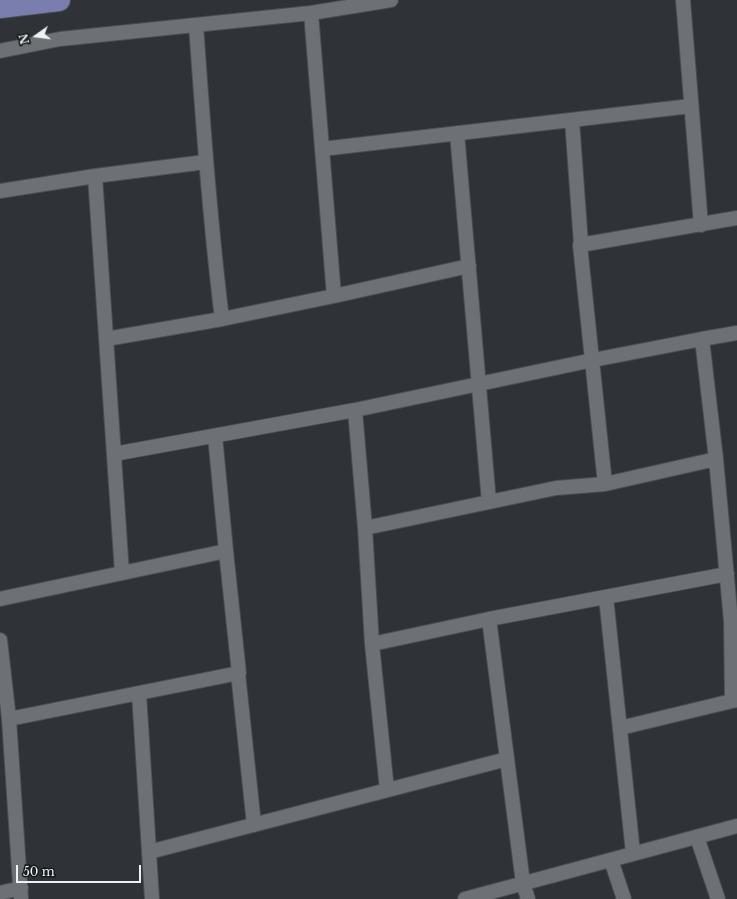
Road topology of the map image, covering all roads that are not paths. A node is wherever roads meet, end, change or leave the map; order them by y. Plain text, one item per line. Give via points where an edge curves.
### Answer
1 (59, 0) edge
2 (391, 0) edge
3 (683, 0) edge
4 (0, 7) edge
5 (311, 13) junction
6 (196, 25) junction
7 (0, 51) edge
8 (691, 106) junction
9 (572, 120) junction
10 (457, 134) junction
11 (322, 149) junction
12 (205, 162) junction
13 (95, 176) junction
14 (0, 191) edge
15 (737, 218) edge
16 (701, 225) junction
17 (581, 244) junction
18 (468, 266) junction
19 (334, 296) junction
20 (222, 319) junction
21 (737, 333) edge
22 (106, 339) junction
23 (702, 339) junction
24 (592, 360) junction
25 (479, 384) junction
26 (354, 410) junction
27 (215, 436) junction
28 (114, 454) junction
29 (716, 459) junction
30 (606, 484) junction
31 (489, 502) junction
32 (365, 528) junction
33 (226, 550) junction
34 (122, 573) junction
35 (727, 574) junction
36 (606, 597) junction
37 (0, 599) edge
38 (489, 619) junction
39 (0, 640) edge
40 (372, 644) junction
41 (238, 673) junction
42 (139, 693) junction
43 (734, 700) edge
44 (6, 715) edge
45 (620, 728) junction
46 (507, 759) junction
47 (387, 790) junction
48 (254, 825) junction
49 (737, 826) edge
50 (697, 837) junction
51 (149, 852) junction
52 (633, 853) junction
53 (611, 860) junction
54 (523, 883) junction
55 (0, 893) edge
56 (21, 894) edge
57 (152, 899) edge
58 (465, 899) edge
59 (528, 899) edge
60 (624, 899) edge
61 (718, 899) edge

1 - 4 main road
2 - 5 street
3 - 8 street
5 - 6 street
5 - 11 street
6 - 7 street via 60,39
6 - 12 street
8 - 9 street
8 - 16 street
9 - 10 street
9 - 17 street
10 - 11 street
10 - 18 street
11 - 19 street
12 - 13 street
12 - 20 street
13 - 14 street
13 - 22 street
15 - 16 street
16 - 17 street
17 - 24 street
18 - 19 street
18 - 25 street
19 - 20 street
20 - 22 street
21 - 23 street
22 - 28 street
23 - 24 street
23 - 29 street
24 - 25 street
24 - 30 street
25 - 26 street
25 - 31 street
26 - 27 street
26 - 32 street
27 - 28 street
27 - 33 street
28 - 34 street
29 - 30 street
29 - 35 street
30 - 31 street via 556,488
31 - 32 street
32 - 40 street
33 - 34 street
33 - 41 street
34 - 37 street
35 - 36 street
35 - 43 street
36 - 38 street
36 - 45 street
38 - 40 street
38 - 46 street
39 - 44 street
40 - 47 street
41 - 42 street
41 - 48 street
42 - 44 street
42 - 51 street
43 - 45 street
44 - 56 street
45 - 52 street
46 - 47 street
46 - 54 street
47 - 48 street
48 - 51 street
49 - 50 street
50 - 52 street
50 - 61 street
51 - 57 street
52 - 53 street
53 - 54 street
53 - 60 street
54 - 58 street
54 - 59 street
55 - 56 street

